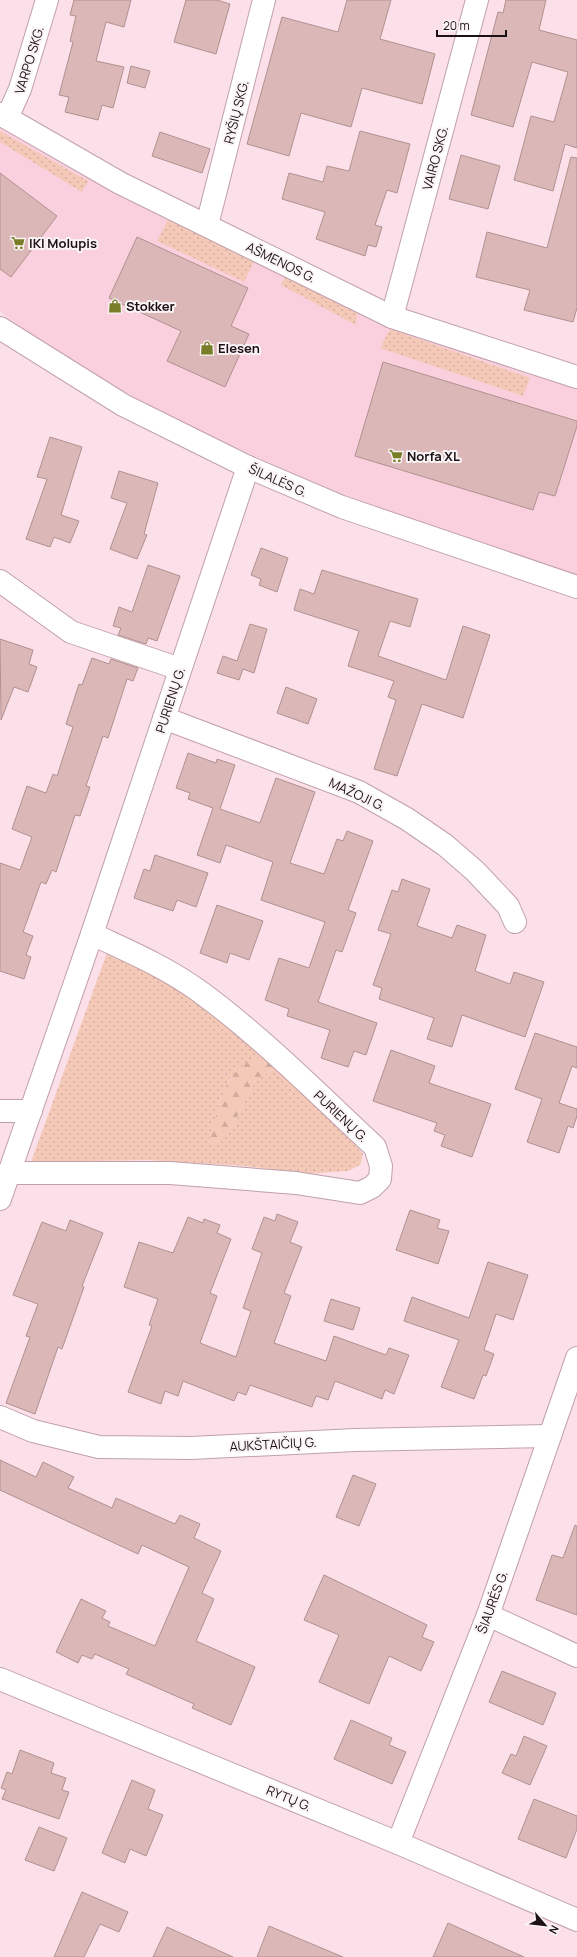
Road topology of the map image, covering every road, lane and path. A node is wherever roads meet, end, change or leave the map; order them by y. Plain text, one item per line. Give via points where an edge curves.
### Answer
1 (47, 0) edge
2 (264, 0) edge
3 (478, 0) edge
4 (3, 116) edge
5 (207, 225) junction
6 (392, 317) junction
7 (0, 328) edge
8 (577, 377) edge
9 (248, 467) junction
10 (0, 581) edge
11 (577, 587) edge
12 (180, 669) junction
13 (164, 718) junction
14 (515, 922) dead end
15 (92, 934) junction
16 (0, 1110) edge
17 (31, 1110) junction
18 (9, 1173) junction
19 (0, 1199) edge
20 (577, 1358) edge
21 (0, 1417) edge
22 (550, 1436) junction
23 (488, 1615) junction
24 (577, 1656) edge
25 (0, 1679) edge
26 (398, 1843) junction
27 (577, 1920) edge

1 - 4 street, VARPO SKG. via 20,89
2 - 5 street, RYŠIŲ SKG.
3 - 6 street, VAIRO SKG.
4 - 5 street, AŠMENOS G. via 120,183
5 - 6 street, AŠMENOS G.
6 - 8 street, AŠMENOS G.
7 - 9 street, ŠILALĖS G. via 123,405
9 - 11 street, ŠILALĖS G. via 342,507
9 - 12 street, PURIENŲ G.
10 - 12 street via 71,632
12 - 13 street, PURIENŲ G.
13 - 14 street, MAŽOJI G. via 359,792 407,819 445,845 476,871 508,906
13 - 15 street, PURIENŲ G.
15 - 17 street, PURIENŲ G.
15 - 18 street, PURIENŲ G. via 160,967 197,990 239,1022 376,1147 381,1166 380,1179 372,1187 360,1192 296,1183 170,1173
16 - 17 street
17 - 18 street, PURIENŲ G.
18 - 19 street, PURIENŲ G.
20 - 22 street, ŠIAURĖS G.
21 - 22 street, AUKŠTAIČIŲ G. via 33,1431 99,1447 191,1448 355,1440
22 - 23 street, ŠIAURĖS G.
23 - 24 street
23 - 26 street, ŠIAURĖS G.
25 - 26 street, RYTŲ G.
26 - 27 street, RYTŲ G.

